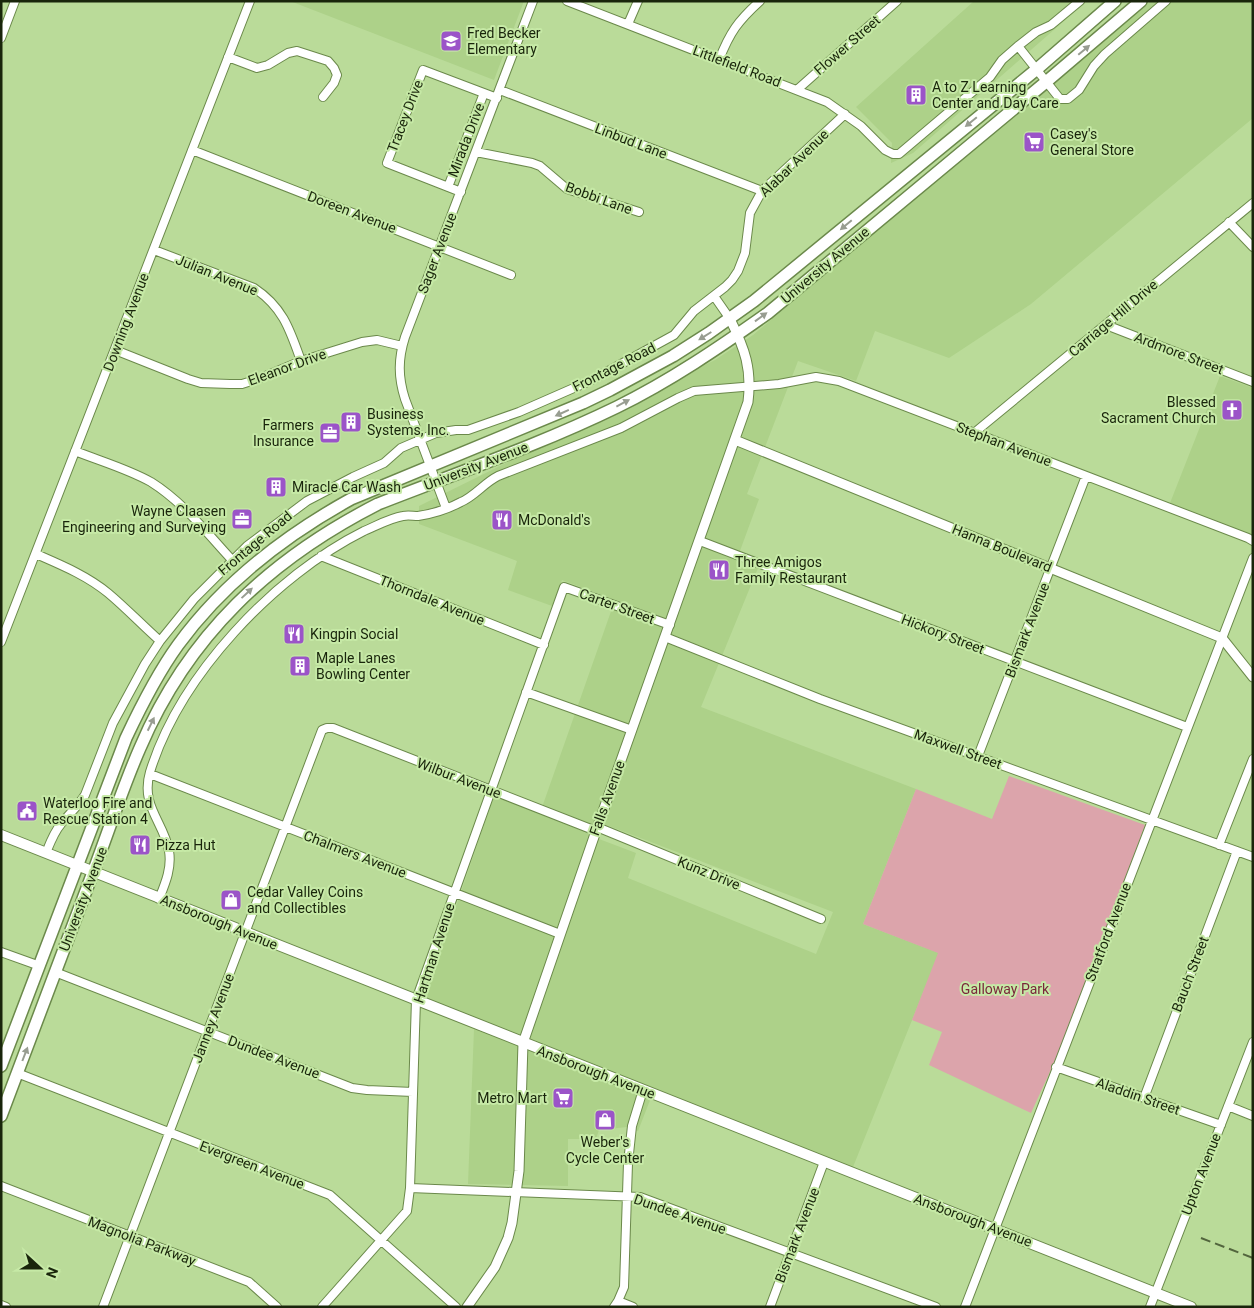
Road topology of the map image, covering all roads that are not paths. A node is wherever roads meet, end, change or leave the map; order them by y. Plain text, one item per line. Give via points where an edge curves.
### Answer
1 (16, 1) edge
2 (250, 1) edge
3 (533, 1) edge
4 (567, 1) edge
5 (638, 1) edge
6 (760, 1) edge
7 (897, 1) edge
8 (1080, 1) edge
9 (1114, 1) edge
10 (1141, 1) edge
11 (1166, 1) edge
12 (628, 24) junction
13 (1, 38) edge
14 (1018, 46) junction
15 (228, 57) junction
16 (719, 60) junction
17 (1037, 69) junction
18 (1046, 82) junction
19 (798, 89) junction
20 (500, 90) junction
21 (484, 93) junction
22 (323, 97) dead end
23 (497, 98) junction
24 (845, 114) junction
25 (192, 150) junction
26 (476, 152) junction
27 (448, 187) junction
28 (762, 191) junction
29 (461, 192) junction
30 (1253, 203) edge
31 (639, 212) dead end
32 (1230, 222) junction
33 (440, 247) junction
34 (1253, 247) edge
35 (154, 250) junction
36 (512, 275) dead end
37 (714, 296) junction
38 (730, 319) junction
39 (1106, 325) junction
40 (738, 334) junction
41 (402, 346) junction
42 (114, 350) junction
43 (301, 361) junction
44 (1253, 382) edge
45 (750, 388) junction
46 (974, 433) junction
47 (420, 440) junction
48 (736, 440) junction
49 (75, 451) junction
50 (430, 468) junction
51 (1086, 476) junction
52 (435, 482) junction
53 (446, 508) junction
54 (700, 540) junction
55 (1253, 542) edge
56 (36, 554) junction
57 (321, 556) junction
58 (1253, 558) edge
59 (232, 560) junction
60 (1051, 568) junction
61 (564, 587) joint
62 (670, 625) junction
63 (666, 637) junction
64 (1222, 638) junction
65 (160, 641) junction
66 (1, 642) edge
67 (544, 645) junction
68 (1015, 661) junction
69 (1253, 677) edge
70 (526, 692) junction
71 (1187, 727) junction
72 (322, 730) joint
73 (632, 730) junction
74 (978, 756) junction
75 (1253, 759) edge
76 (150, 774) junction
77 (491, 791) junction
78 (1151, 820) junction
79 (285, 827) junction
80 (596, 829) junction
81 (1, 835) edge
82 (1219, 845) junction
83 (1237, 851) junction
84 (46, 853) junction
85 (1253, 857) edge
86 (77, 866) junction
87 (93, 872) junction
88 (454, 893) junction
89 (159, 899) junction
90 (821, 919) dead end
91 (245, 933) junction
92 (560, 934) junction
93 (1, 952) edge
94 (40, 966) junction
95 (55, 972) junction
96 (416, 1000) junction
97 (208, 1032) junction
98 (1253, 1042) edge
99 (523, 1043) junction
100 (1, 1066) edge
101 (1056, 1067) junction
102 (17, 1073) junction
103 (643, 1090) junction
104 (413, 1092) junction
105 (1144, 1098) junction
106 (1228, 1106) junction
107 (1, 1116) edge
108 (1253, 1116) edge
109 (1221, 1125) junction
110 (169, 1133) junction
111 (824, 1162) junction
112 (1, 1186) edge
113 (410, 1188) junction
114 (518, 1192) junction
115 (627, 1196) junction
116 (995, 1229) junction
117 (130, 1236) junction
118 (381, 1240) junction
119 (790, 1253) junction
120 (1156, 1292) junction
121 (616, 1304) edge
122 (1, 1305) edge
123 (6, 1307) edge
124 (103, 1307) edge
125 (277, 1307) edge
126 (322, 1307) edge
127 (456, 1307) edge
128 (467, 1307) edge
129 (633, 1307) edge
130 (770, 1307) edge
131 (936, 1307) edge
132 (965, 1307) edge
133 (1150, 1307) edge
134 (1191, 1307) edge

1 - 13 street
2 - 15 street, Downing Avenue
3 - 20 street, Sager Avenue
4 - 12 street, Littlefield Road
5 - 12 street
6 - 16 street via 737,23
7 - 19 street, Flower Street
8 - 14 street
9 - 17 main road, University Avenue
18 -> 10 main road, University Avenue
11 - 18 street via 1104,54 1079,90 1068,99 1060,99
12 - 16 street, Littlefield Road
14 - 17 street
14 - 24 street, Littlefield Road via 990,77 898,154 885,150
15 - 22 street via 257,68 297,51 328,62 337,75
15 - 25 street, Downing Avenue
16 - 19 street, Littlefield Road
17 - 18 street
17 -> 38 main road, University Avenue
40 -> 18 main road, University Avenue
19 - 24 street, Littlefield Road
20 - 23 street, Sager Avenue
20 - 28 street, Linbud Lane
21 - 23 street
21 - 27 street, Mirada Drive
21 - 27 street, Tracey Drive via 423,70 387,163
23 - 26 street, Sager Avenue
24 - 28 street, Alabar Avenue
25 - 33 street, Doreen Avenue
25 - 35 street, Downing Avenue
26 - 29 street, Sager Avenue
26 - 31 street, Bobbi Lane via 532,163 567,189
27 - 29 street
28 - 37 street, Alabar Avenue via 750,213 743,262 732,280
29 - 33 street, Sager Avenue
30 - 32 street, Carriage Hill Drive
32 - 34 street
32 - 39 street, Carriage Hill Drive
33 - 36 street, Doreen Avenue
33 - 41 street, Sager Avenue
35 - 42 street, Downing Avenue
35 - 43 street, Julian Avenue via 254,288 267,296 290,331
37 - 38 street, Falls Avenue
37 - 47 street, Frontage Road via 694,311 674,335 592,380 480,427 436,433
38 - 40 street, Falls Avenue
38 -> 50 main road, University Avenue via 610,390
39 - 44 street, Ardmore Street
39 - 46 street, Carriage Hill Drive
40 - 45 street, Falls Avenue via 748,361
52 -> 40 main road, University Avenue via 558,434 618,406 683,370
41 - 43 street, Eleanor Drive via 385,340 370,340
41 - 47 street, Sager Avenue via 400,381
42 - 43 street, Eleanor Drive via 188,379 215,384 242,384
42 - 49 street, Downing Avenue
45 - 46 street, Stephan Avenue via 804,378 828,378
45 - 48 street, Falls Avenue
45 - 53 street via 705,389 686,394 621,428 498,476 470,497
46 - 51 street, Stephan Avenue
47 - 50 street, Sager Avenue
47 - 59 street, Frontage Road via 402,448 384,463 307,501
48 - 54 street, Falls Avenue
48 - 60 street, Hanna Boulevard
49 - 56 street, Downing Avenue
49 - 59 street via 138,475 162,490
50 - 52 street, Sager Avenue
50 - 86 main road, University Avenue via 369,490 279,543 233,582 196,623 160,673 138,712
51 - 55 street, Stephan Avenue
51 - 60 street, Bismark Avenue
52 - 53 street, Sager Avenue
87 -> 52 main road, University Avenue via 140,748 161,705 188,662 224,617 254,587 311,542 378,504
53 - 57 street via 426,515 404,515 363,532
54 - 62 street, Falls Avenue
54 - 68 street, Hickory Street
56 - 65 street via 95,583
56 - 66 street, Downing Avenue
57 - 67 street, Thorndale Avenue
57 - 76 street via 276,590 212,659 173,720
58 - 64 street, Stratford Avenue
59 - 65 street, Frontage Road
60 - 64 street, Hanna Boulevard
60 - 68 street, Bismark Avenue
61 - 62 street, Carter Street
61 - 67 street, Hartman Avenue
62 - 63 street, Falls Avenue
63 - 73 street, Falls Avenue
63 - 74 street, Maxwell Street via 816,698
64 - 69 street, Hanna Boulevard
64 - 71 street, Stratford Avenue
65 - 84 street, Frontage Road via 113,723 85,795 61,824
67 - 70 street, Hartman Avenue
68 - 71 street, Hickory Street
68 - 74 street, Bismark Avenue
70 - 73 street
70 - 77 street, Hartman Avenue
71 - 78 street, Stratford Avenue
72 - 77 street, Wilbur Avenue via 333,728
72 - 79 street, Janney Avenue
73 - 80 street, Falls Avenue
74 - 78 street, Maxwell Street
75 - 82 street
76 - 79 street, Chalmers Avenue
76 - 89 street via 151,806 170,859
77 - 80 street, Wilbur Avenue
77 - 88 street, Hartman Avenue
78 - 82 street, Maxwell Street
78 - 101 street, Stratford Avenue
79 - 88 street, Chalmers Avenue
79 - 91 street, Janney Avenue
80 - 90 street, Kunz Drive
80 - 92 street, Falls Avenue
81 - 84 main road, Ansborough Avenue
82 - 83 street, Maxwell Street
83 - 85 street, Maxwell Street
83 - 105 street, Bauch Street
84 - 86 main road, Ansborough Avenue
86 - 87 main road, Ansborough Avenue
86 - 94 main road, University Avenue
87 - 89 main road, Ansborough Avenue
87 - 95 main road, University Avenue
88 - 92 street, Chalmers Avenue
88 - 96 street, Hartman Avenue
89 - 91 main road, Ansborough Avenue
91 - 96 main road, Ansborough Avenue
91 - 97 street, Janney Avenue
92 - 99 street, Falls Avenue
93 - 94 street
94 - 100 main road, University Avenue
95 - 97 street, Dundee Avenue
102 -> 95 main road, University Avenue
96 - 99 main road, Ansborough Avenue
96 - 104 street, Hartman Avenue
97 - 104 street, Dundee Avenue via 352,1088
97 - 110 street, Janney Avenue
98 - 106 street, Upton Avenue
99 - 103 main road, Ansborough Avenue
99 - 114 street, Falls Avenue
101 - 105 street, Aladdin Street
101 - 116 street, Stratford Avenue
102 - 107 main road, University Avenue
102 - 110 street, Evergreen Avenue
103 - 111 main road, Ansborough Avenue
103 - 115 street via 632,1126
104 - 113 street, Hartman Avenue
105 - 109 street, Aladdin Street
106 - 108 street
106 - 109 street, Upton Avenue
109 - 120 street, Upton Avenue
110 - 117 street, Janney Avenue
110 - 118 street, Evergreen Avenue via 330,1195
111 - 116 main road, Ansborough Avenue
111 - 119 street, Bismark Avenue
112 - 117 street, Magnolia Parkway
113 - 114 street, Dundee Avenue
113 - 118 street, Hartman Avenue via 407,1211
114 - 115 street, Dundee Avenue
114 - 128 street, Falls Avenue via 502,1253
115 - 119 street, Dundee Avenue via 640,1197
115 - 121 street via 624,1287
116 - 120 main road, Ansborough Avenue
116 - 132 street, Stratford Avenue
117 - 124 street, Janney Avenue
117 - 125 street, Magnolia Parkway via 249,1282
118 - 126 street, Hartman Avenue
118 - 127 street, Evergreen Avenue
119 - 130 street, Bismark Avenue
119 - 131 street, Dundee Avenue
120 - 133 street, Upton Avenue
120 - 134 main road, Ansborough Avenue
121 - 129 street
122 - 123 street

